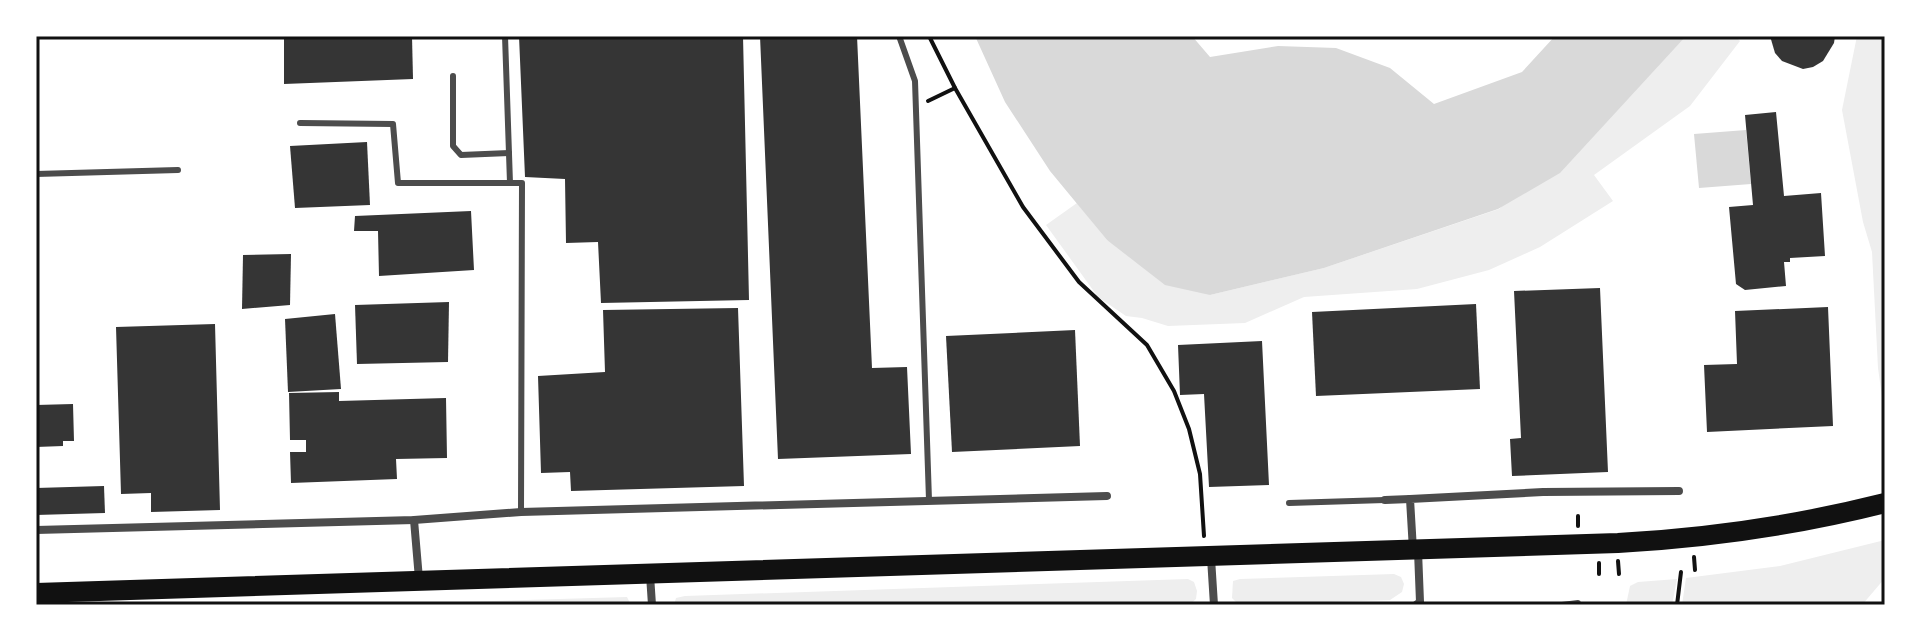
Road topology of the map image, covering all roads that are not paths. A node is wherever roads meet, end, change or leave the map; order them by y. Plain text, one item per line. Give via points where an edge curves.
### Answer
1 (505, 36) edge
2 (899, 36) edge
3 (453, 76) dead end
4 (300, 123) dead end
5 (509, 153) junction
6 (178, 170) dead end
7 (36, 174) edge
8 (510, 183) junction
9 (1679, 491) dead end
10 (1107, 496) dead end
11 (1410, 499) junction
12 (929, 500) junction
13 (1385, 500) joint
14 (1289, 503) dead end
15 (1885, 503) edge
16 (521, 512) junction
17 (414, 520) junction
18 (36, 530) edge
19 (1207, 547) junction
20 (1416, 550) junction
21 (650, 575) junction
22 (419, 579) junction
23 (36, 593) edge
24 (1578, 603) dead end
25 (1420, 604) edge
26 (652, 605) edge
27 (1214, 605) edge
28 (1562, 605) edge

1 - 5 lane
2 - 12 lane via 915,81
3 - 5 lane via 457,152
4 - 8 lane via 393,124 398,183
5 - 8 lane
6 - 7 lane
8 - 16 lane via 522,183
9 - 11 street
10 - 12 street
11 - 13 street
11 - 20 street
12 - 16 street
13 - 14 lane
15 - 20 main road via 1669,540
16 - 17 street
17 - 18 street
17 - 22 street
19 - 20 main road
19 - 21 main road
19 - 27 street
20 - 25 street
21 - 22 main road
21 - 26 street
22 - 23 main road
24 - 28 lane

